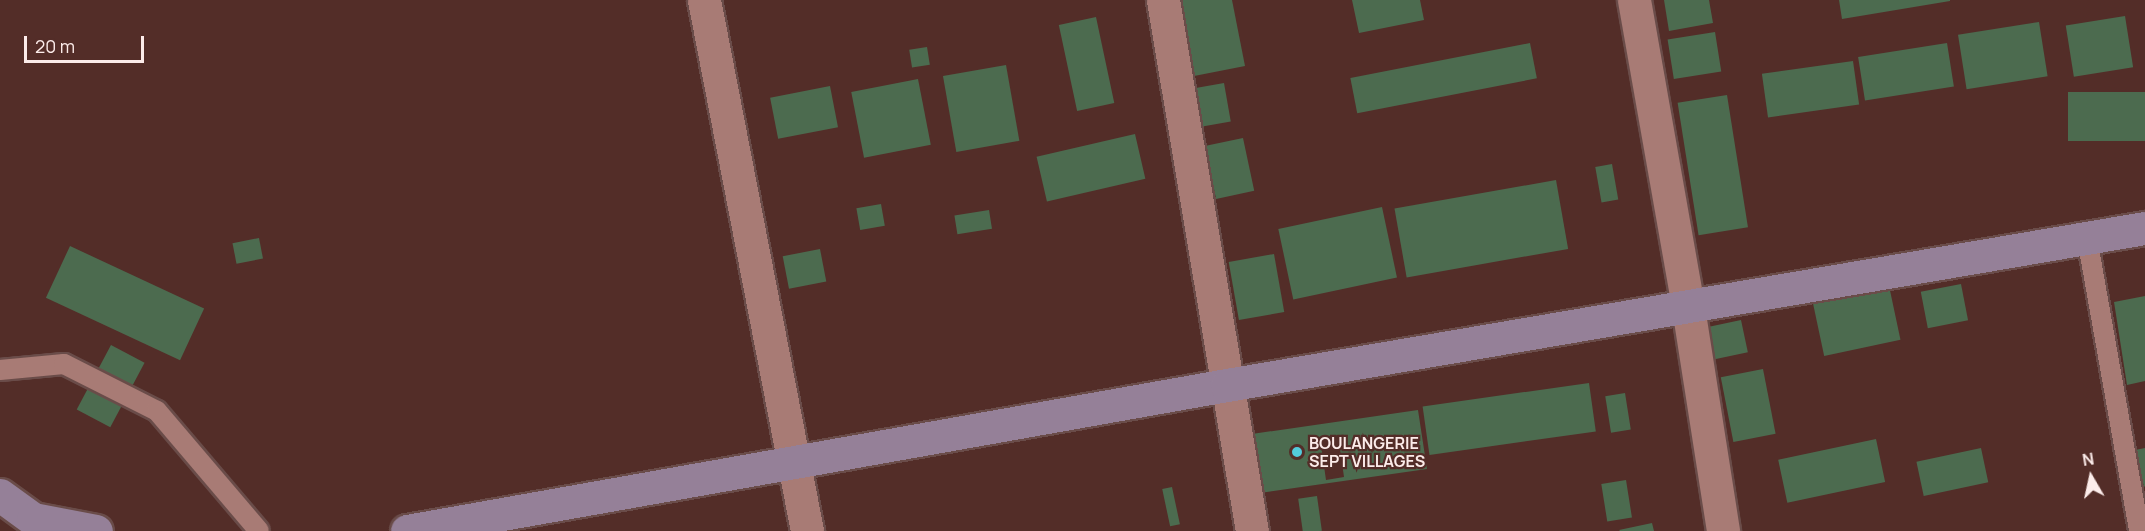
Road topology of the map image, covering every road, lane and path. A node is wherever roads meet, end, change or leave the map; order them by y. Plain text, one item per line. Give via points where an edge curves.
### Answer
1 (704, 0) edge
2 (1162, 0) edge
3 (1634, 0) edge
4 (2145, 228) edge
5 (2087, 238) junction
6 (1688, 307) junction
7 (0, 370) edge
8 (1227, 385) junction
9 (795, 462) junction
10 (0, 495) edge
11 (96, 531) edge
12 (259, 531) edge
13 (407, 531) edge
14 (807, 531) edge
15 (1252, 531) edge
16 (1723, 531) edge
17 (2139, 531) edge

1 - 9 street
2 - 8 street
3 - 6 street
4 - 5 main road
5 - 6 main road
5 - 17 lane
6 - 8 main road
6 - 16 street
7 - 12 lane via 64,364 157,411
8 - 9 main road
8 - 15 street
9 - 13 main road
9 - 14 street
10 - 11 main road via 33,519

